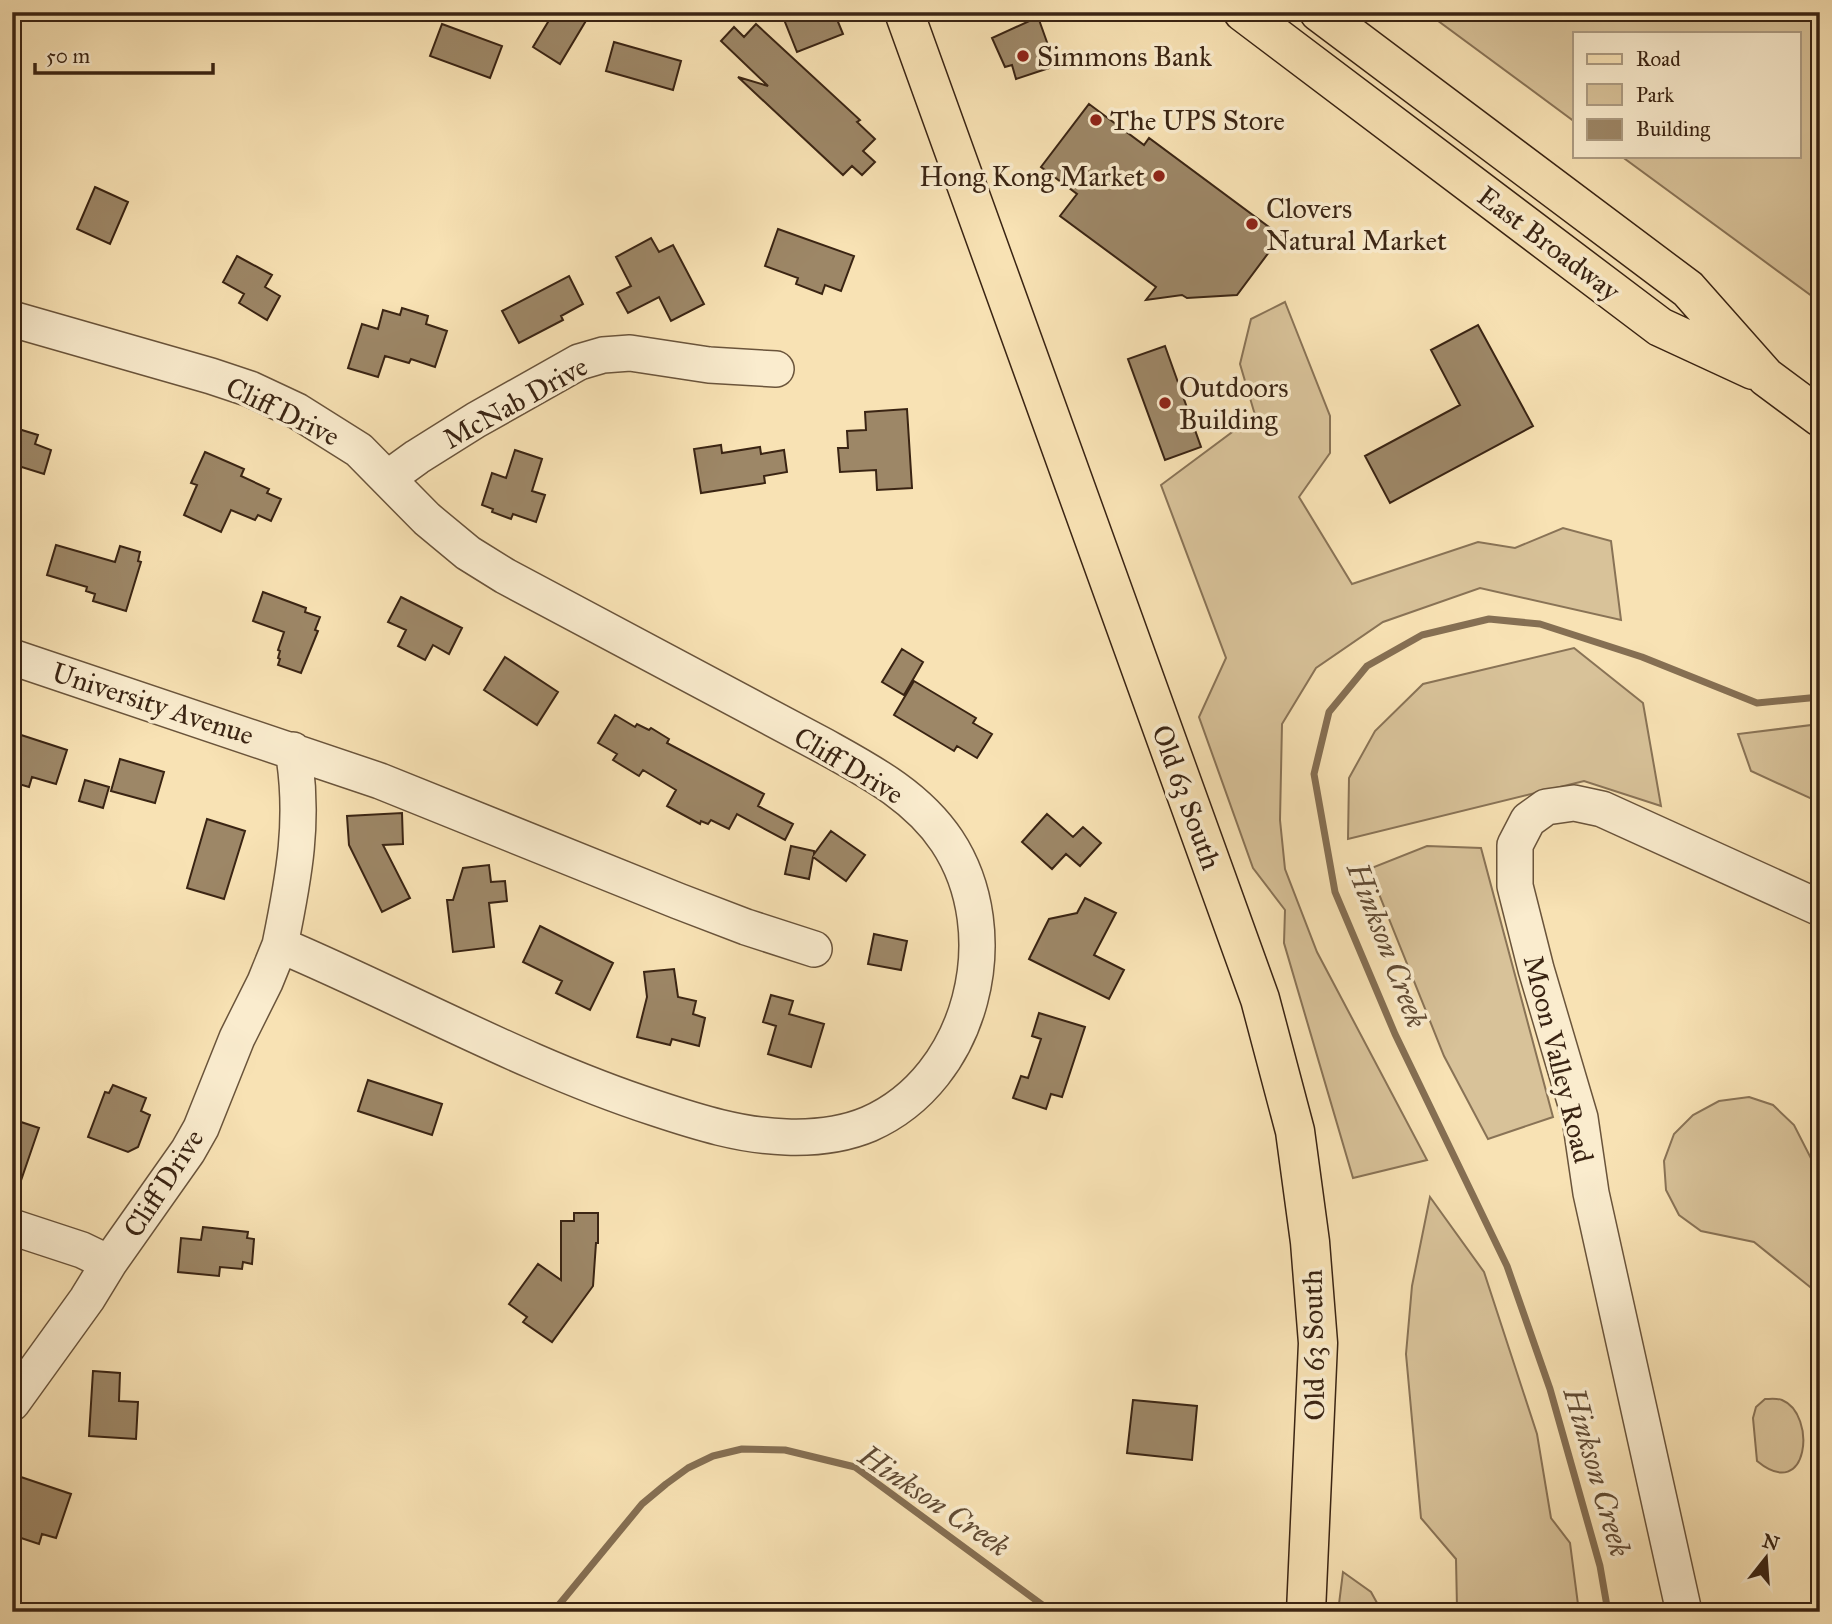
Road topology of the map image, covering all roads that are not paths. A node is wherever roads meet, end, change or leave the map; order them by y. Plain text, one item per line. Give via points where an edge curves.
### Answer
1 (904, 12) edge
2 (1244, 12) edge
3 (1319, 12) edge
4 (1283, 27) edge
5 (1376, 55) junction
6 (1485, 136) junction
7 (1443, 163) junction
8 (1688, 289) junction
9 (12, 319) edge
10 (776, 369) dead end
11 (1766, 377) junction
12 (1820, 417) edge
13 (388, 478) junction
14 (12, 657) edge
15 (293, 750) junction
16 (1820, 908) edge
17 (280, 945) junction
18 (814, 949) dead end
19 (12, 1227) edge
20 (109, 1264) junction
21 (12, 1403) edge
22 (1306, 1612) edge
23 (1684, 1612) edge

1 - 22 main road, Old 63 South via 1260,999 1292,1118 1310,1242 1318,1343
2 - 4 main road, East Broadway
3 - 5 main road, East Broadway
4 - 5 main road via 1295,23
4 - 6 main road via 1351,67 1438,134
4 - 7 main road, East Broadway
5 - 6 main road, East Broadway
6 - 8 main road, East Broadway
7 - 8 main road via 1458,153 1473,158 1631,278
7 - 11 main road, East Broadway via 1660,327
8 - 11 main road, East Broadway
9 - 13 street, Cliff Drive via 250,389 329,429
10 - 13 street, McNab Drive via 630,353 603,355 579,362
11 - 12 main road, East Broadway
13 - 17 street, Cliff Drive via 427,519 505,576 824,746 900,792 946,839 968,882 978,940 973,991 953,1043 909,1098 870,1124 844,1132 785,1137 685,1118 607,1093
14 - 15 street, University Avenue
15 - 17 street, Cliff Drive via 300,818
15 - 18 street, University Avenue via 746,927
16 - 23 street, Moon Valley Road via 1602,809 1574,803 1546,807 1528,820 1515,845 1515,886 1580,1118 1591,1193
17 - 20 street, Cliff Drive via 201,1128
19 - 20 street
20 - 21 street, Cliff Drive

